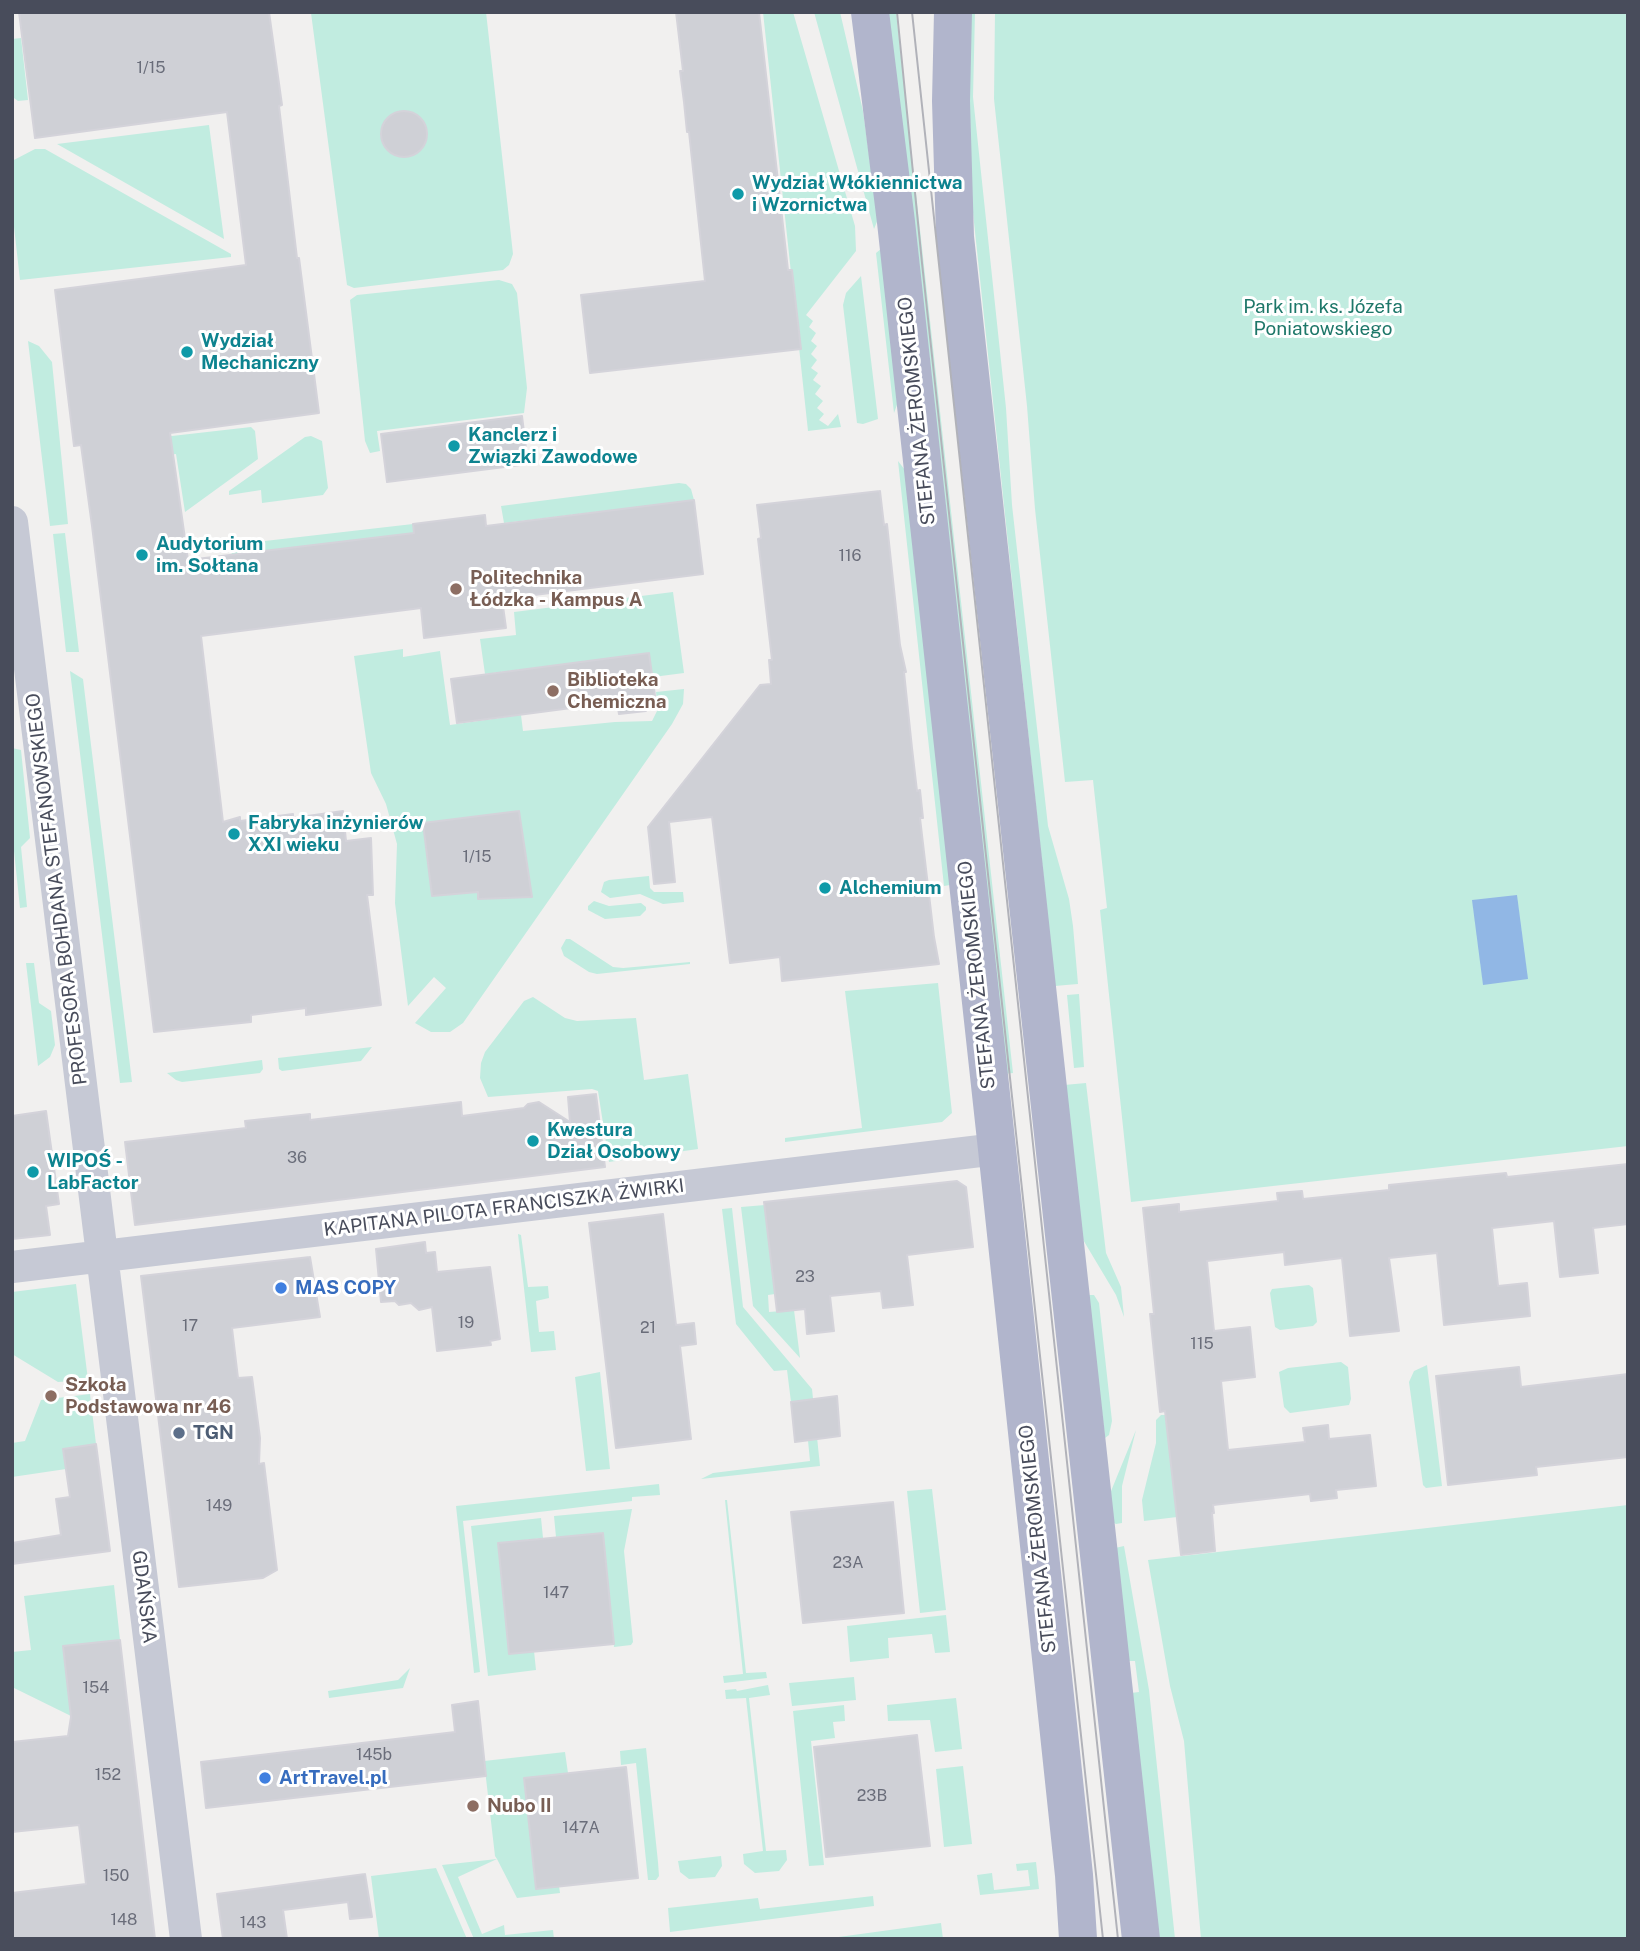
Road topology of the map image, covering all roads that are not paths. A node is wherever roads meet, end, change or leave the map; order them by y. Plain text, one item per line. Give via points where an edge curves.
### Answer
1 (870, 12) edge
2 (953, 12) edge
3 (12, 522) edge
4 (997, 1149) junction
5 (102, 1256) junction
6 (12, 1267) edge
7 (186, 1939) edge
8 (1078, 1939) edge
9 (1141, 1939) edge

1 - 4 main road, STEFANA ŻEROMSKIEGO
2 - 9 main road via 956,237
3 - 5 street, PROFESORA BOHDANA STEFANOWSKIEGO
4 - 5 street, KAPITANA PILOTA FRANCISZKA ŻWIRKI
4 - 8 main road, STEFANA ŻEROMSKIEGO
5 - 6 street, KAPITANA PILOTA FRANCISZKA ŻWIRKI
5 - 7 street, GDAŃSKA

